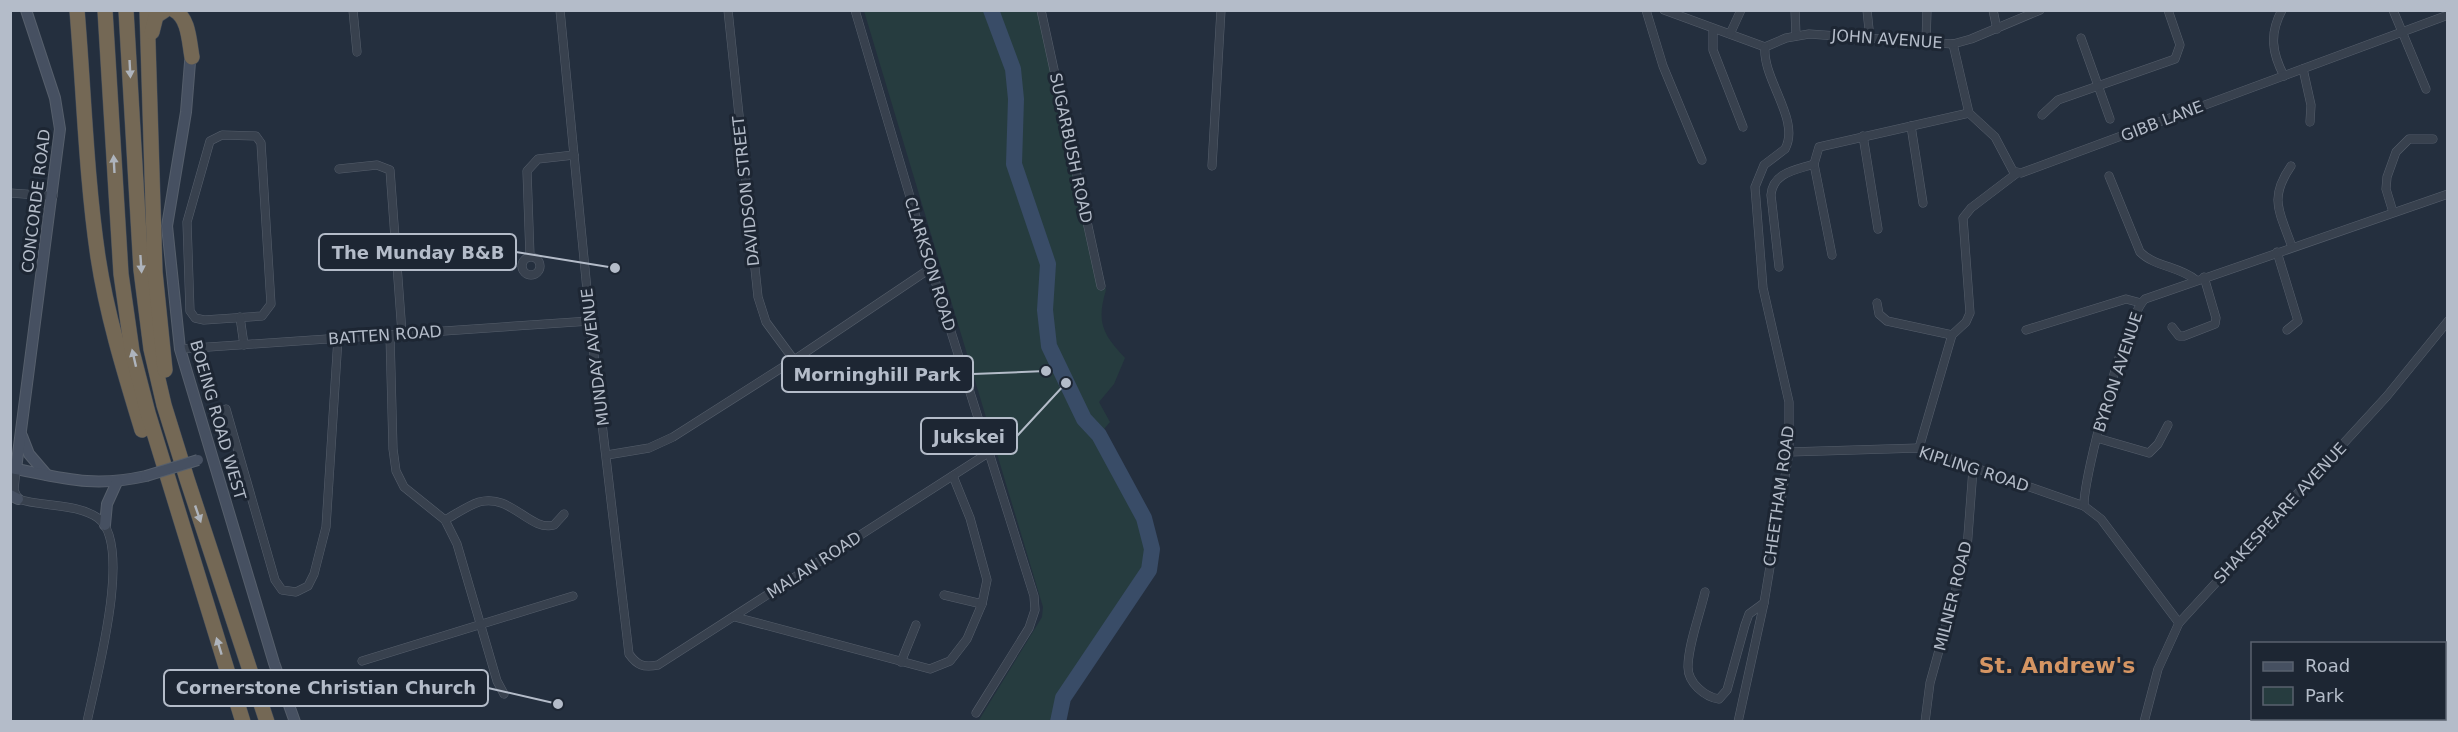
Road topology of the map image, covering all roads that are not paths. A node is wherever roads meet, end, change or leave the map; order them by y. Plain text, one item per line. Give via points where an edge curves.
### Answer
1 (26, 10) edge
2 (105, 10) edge
3 (126, 10) edge
4 (174, 10) edge
5 (188, 10) edge
6 (353, 10) edge
7 (560, 10) edge
8 (728, 10) edge
9 (855, 10) edge
10 (1041, 10) edge
11 (1221, 10) edge
12 (1646, 10) edge
13 (1741, 10) edge
14 (1795, 10) edge
15 (1866, 10) edge
16 (1927, 10) edge
17 (1993, 10) edge
18 (2040, 10) edge
19 (2168, 10) edge
20 (2282, 10) edge
21 (2393, 10) edge
22 (156, 12) edge
23 (1669, 12) edge
24 (77, 15) edge
25 (2448, 15) edge
26 (1713, 29) junction
27 (1997, 29) junction
28 (2401, 33) junction
29 (1730, 34) junction
30 (1796, 36) junction
31 (2081, 38) dead end
32 (1870, 39) junction
33 (1926, 42) junction
34 (1953, 44) junction
35 (1765, 47) junction
36 (357, 52) dead end
37 (192, 57) junction
38 (2303, 69) junction
39 (2284, 76) junction
40 (2098, 86) junction
41 (2426, 89) dead end
42 (1969, 113) junction
43 (2042, 115) dead end
44 (2109, 119) dead end
45 (2310, 122) dead end
46 (1911, 126) junction
47 (1743, 127) dead end
48 (1863, 136) junction
49 (2433, 139) dead end
50 (574, 154) junction
51 (1702, 160) dead end
52 (1814, 164) junction
53 (1212, 166) dead end
54 (2291, 166) dead end
55 (339, 169) dead end
56 (2017, 173) junction
57 (2109, 176) dead end
58 (10, 193) edge
59 (2448, 194) edge
60 (53, 196) junction
61 (1923, 203) dead end
62 (2393, 212) junction
63 (1878, 229) dead end
64 (2292, 247) junction
65 (2277, 252) junction
66 (1832, 255) dead end
67 (530, 256) dead end
68 (1779, 267) dead end
69 (931, 268) junction
70 (2200, 278) junction
71 (1101, 286) dead end
72 (1877, 303) dead end
73 (2141, 303) junction
74 (240, 317) junction
75 (590, 321) junction
76 (2448, 321) edge
77 (2172, 327) dead end
78 (2026, 330) dead end
79 (2287, 330) dead end
80 (402, 333) junction
81 (390, 334) junction
82 (1952, 335) junction
83 (338, 338) junction
84 (244, 345) junction
85 (180, 349) junction
86 (794, 360) junction
87 (226, 409) dead end
88 (2168, 425) dead end
89 (21, 437) junction
90 (2097, 438) junction
91 (1919, 448) junction
92 (10, 451) edge
93 (1789, 452) junction
94 (988, 453) junction
95 (607, 455) junction
96 (211, 456) junction
97 (13, 469) edge
98 (1973, 469) junction
99 (952, 476) junction
100 (51, 477) junction
101 (187, 479) junction
102 (117, 482) junction
103 (14, 497) edge
104 (2084, 506) junction
105 (564, 514) dead end
106 (445, 520) junction
107 (105, 525) junction
108 (1705, 592) dead end
109 (944, 595) dead end
110 (573, 597) dead end
111 (204, 599) junction
112 (1764, 603) junction
113 (982, 604) junction
114 (735, 617) junction
115 (2179, 623) junction
116 (482, 624) junction
117 (916, 625) dead end
118 (362, 661) dead end
119 (901, 662) junction
120 (637, 664) joint
121 (230, 684) junction
122 (504, 694) dead end
123 (976, 713) dead end
124 (87, 722) edge
125 (238, 722) edge
126 (243, 722) edge
127 (267, 722) edge
128 (295, 722) edge
129 (1738, 722) edge
130 (1925, 722) edge
131 (2144, 722) edge

1 - 60 street, CONCORDE ROAD via 58,110
111 -> 2 highway via 148,413 126,313
3 -> 101 highway via 145,312 164,405
4 - 37 highway via 185,23
5 - 37 street, BOEING ROAD WEST
6 - 36 street
7 - 50 street, MUNDAY AVENUE
8 - 86 street, DAVIDSON STREET via 758,297 766,322
9 - 69 street, CLARKSON ROAD
10 - 71 street, SUGARBUSH ROAD
11 - 53 street
12 - 51 street via 1662,66
13 - 29 street
14 - 30 street
15 - 32 street
16 - 33 street
17 - 27 street
18 - 27 street, JOHN AVENUE
19 - 40 street via 2180,45 2175,58
20 - 39 street via 2272,40
21 - 28 street
22 - 101 highway via 150,75 155,272 163,354
23 - 26 street
24 - 111 highway via 86,153 98,258 109,311 121,364 153,463
25 - 28 street, GIBB LANE
26 - 29 street
26 - 47 street via 1713,50
27 - 34 street, JOHN AVENUE
28 - 38 street, GIBB LANE
28 - 41 street via 2411,48
29 - 35 street
30 - 32 street, JOHN AVENUE
30 - 35 street, JOHN AVENUE
31 - 40 street
32 - 33 street, JOHN AVENUE
33 - 34 street, JOHN AVENUE
34 - 42 street
35 - 93 street, CHEETHAM ROAD via 1789,128 1789,142 1782,153 1764,165 1755,187 1763,288 1789,402
37 - 85 street, BOEING ROAD WEST via 167,226
38 - 39 street, GIBB LANE
38 - 45 street via 2311,105
39 - 56 street, GIBB LANE
40 - 43 street via 2058,100
40 - 44 street
42 - 46 street
42 - 56 street via 1995,137 2010,168
46 - 48 street
46 - 61 street
48 - 52 street via 1821,145
48 - 63 street
49 - 62 street via 2409,139 2396,152 2386,184
50 - 67 street via 538,159 526,171
50 - 75 street, MUNDAY AVENUE
52 - 66 street
52 - 68 street via 1783,175 1773,184
54 - 64 street via 2277,197
55 - 80 street via 383,165 392,174
56 - 82 street via 1963,218 1970,313
57 - 70 street via 2139,252 2150,260
58 - 60 street
59 - 62 street, BYRON AVENUE
60 - 89 street, CONCORDE ROAD
62 - 64 street, BYRON AVENUE
64 - 65 street, BYRON AVENUE
65 - 70 street, BYRON AVENUE
65 - 79 street via 2298,321
69 - 86 street
69 - 94 street, CLARKSON ROAD
70 - 73 street, BYRON AVENUE
70 - 77 street via 2215,324 2184,336
72 - 82 street via 1879,314 1887,321
73 - 78 street via 2126,299
73 - 90 street, BYRON AVENUE via 2129,327
74 - 74 street via 262,316 271,304 261,143 256,136 222,135 210,141 190,204 190,311 195,318 204,320
74 - 84 street
75 - 80 street, BATTEN ROAD
75 - 95 street, MUNDAY AVENUE
76 - 115 street, SHAKESPEARE AVENUE via 2387,396
80 - 81 street, BATTEN ROAD
81 - 83 street, BATTEN ROAD
81 - 106 street via 396,471 404,487
82 - 91 street
83 - 84 street, BATTEN ROAD
83 - 87 street via 328,518 314,574 302,590 282,590 275,580
84 - 85 street, BATTEN ROAD
85 - 96 street, BOEING ROAD WEST
86 - 95 street via 664,441
88 - 90 street via 2149,453
89 - 92 street
89 - 97 street, CONCORDE ROAD
89 - 100 street via 40,469
90 - 104 street, BYRON AVENUE via 2086,474
91 - 93 street, KIPLING ROAD
91 - 98 street, KIPLING ROAD
93 - 112 street, CHEETHAM ROAD
94 - 99 street, MALAN ROAD
94 - 123 street, CLARKSON ROAD via 1031,585 1035,610 1029,628
95 - 120 street, MUNDAY AVENUE via 629,654
96 - 102 street, bridge
96 - 128 street, BOEING ROAD WEST
97 - 100 street
97 - 103 street
98 - 104 street, KIPLING ROAD
98 - 130 street, MILNER ROAD via 1966,549 1930,684
99 - 113 street via 970,518 987,580
99 - 114 street, MALAN ROAD
100 - 102 street via 89,483
101 -> 127 highway
102 - 107 street via 107,504
103 - 107 street via 84,512
104 - 115 street via 2101,519
105 - 106 street via 554,525 543,526 514,508 491,500 469,506
106 - 116 street via 461,555
107 - 124 street via 112,545 113,587
108 - 112 street via 1688,667 1696,685 1712,698 1724,696 1749,614
109 - 113 street
110 - 116 street
121 -> 111 highway
112 - 129 street, CHEETHAM ROAD
113 - 119 street via 967,639 950,661 930,669
114 - 119 street
114 - 120 street, MALAN ROAD via 658,665
115 - 131 street, SHAKESPEARE AVENUE via 2158,669
116 - 118 street
116 - 122 street
117 - 119 street
121 - 125 highway
121 - 126 highway

